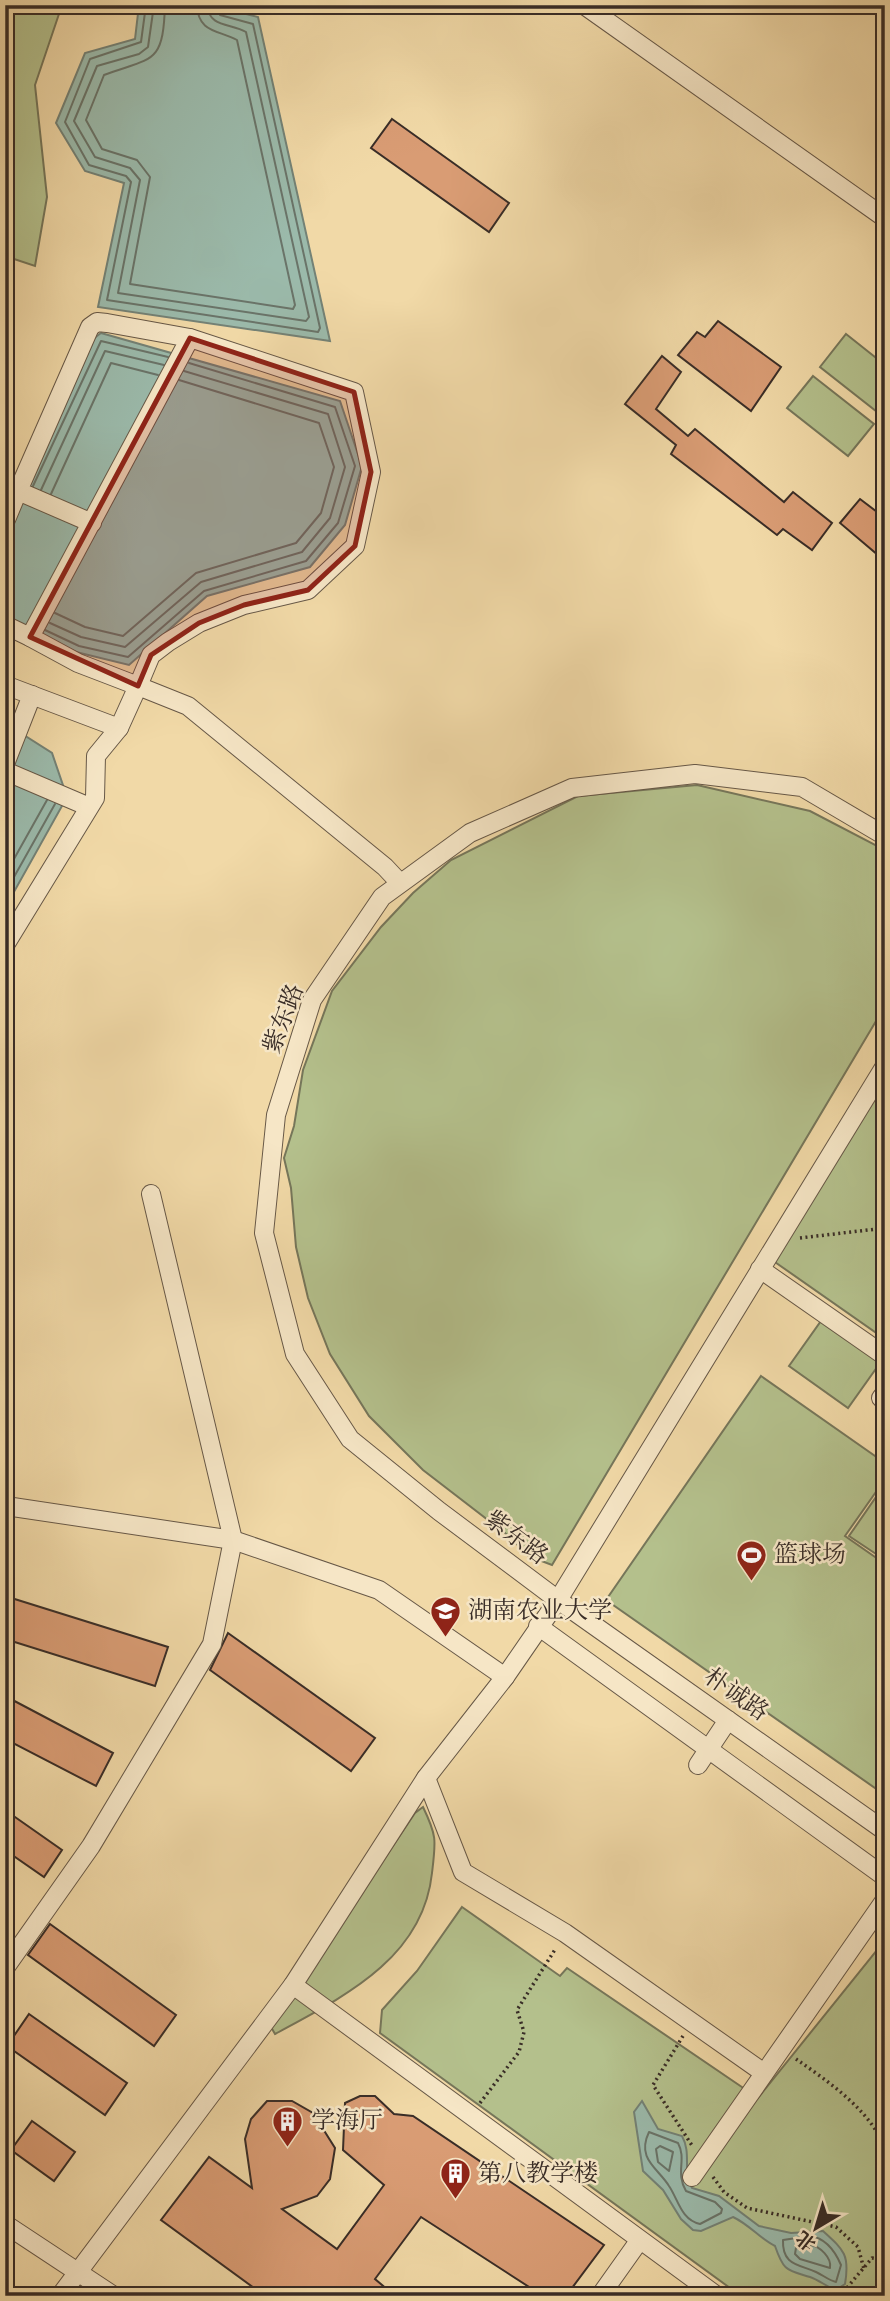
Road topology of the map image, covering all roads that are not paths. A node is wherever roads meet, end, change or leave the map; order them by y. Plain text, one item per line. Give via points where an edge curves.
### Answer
1 (584, 5) edge
2 (885, 218) edge
3 (187, 343) junction
4 (19, 491) junction
5 (5, 522) edge
6 (92, 523) junction
7 (5, 625) edge
8 (30, 636) junction
9 (5, 685) edge
10 (138, 687) junction
11 (32, 695) junction
12 (119, 728) junction
13 (5, 764) edge
14 (5, 771) edge
15 (81, 803) junction
16 (885, 836) edge
17 (400, 884) junction
18 (5, 945) edge
19 (885, 1066) edge
20 (151, 1194) dead end
21 (760, 1269) junction
22 (885, 1356) edge
23 (885, 1393) edge
24 (885, 1400) edge
25 (6, 1506) edge
26 (233, 1540) junction
27 (558, 1600) junction
28 (538, 1626) junction
29 (505, 1677) junction
30 (728, 1720) junction
31 (709, 1748) junction
32 (698, 1765) dead end
33 (426, 1778) junction
34 (885, 1831) edge
35 (885, 1877) edge
36 (885, 1900) edge
37 (5, 1968) edge
38 (293, 1985) junction
39 (764, 2073) junction
40 (697, 2170) road end
41 (5, 2224) edge
42 (639, 2241) junction
43 (77, 2270) junction
44 (60, 2296) edge
45 (114, 2296) edge
46 (600, 2296) edge
47 (717, 2296) edge

1 - 2 street
3 - 4 street via 107,323 90,327
3 - 6 street
3 - 10 street via 354,392 371,472 355,546 308,590 244,605 199,623 151,655
4 - 5 street
4 - 6 street
6 - 8 street
7 - 8 street
8 - 10 street via 78,663
9 - 11 street
10 - 12 street
10 - 17 street via 188,706
11 - 12 street
11 - 13 street
12 - 15 street via 96,756 95,798
14 - 15 street
15 - 18 street
16 - 17 street, 紫东路 via 802,788 695,774 572,788 470,833
17 - 27 street, 紫东路 via 382,897 312,1000 276,1115 264,1233 295,1354 350,1438
19 - 21 street
20 - 26 street
21 - 22 street
21 - 27 street
23 - 24 street via 881,1398
25 - 26 street
26 - 29 street via 379,1590
26 - 37 street via 212,1644 91,1846
27 - 28 street
27 - 30 street, 朴诚路
28 - 29 street
28 - 31 street
29 - 33 street
30 - 31 street
30 - 34 street, 朴诚路
31 - 32 street
31 - 35 street
33 - 38 street
33 - 39 street via 463,1872 565,1933
36 - 39 street
38 - 42 street
38 - 43 street
39 - 40 street
41 - 43 street
42 - 46 street
42 - 47 street
43 - 44 street
43 - 45 street

